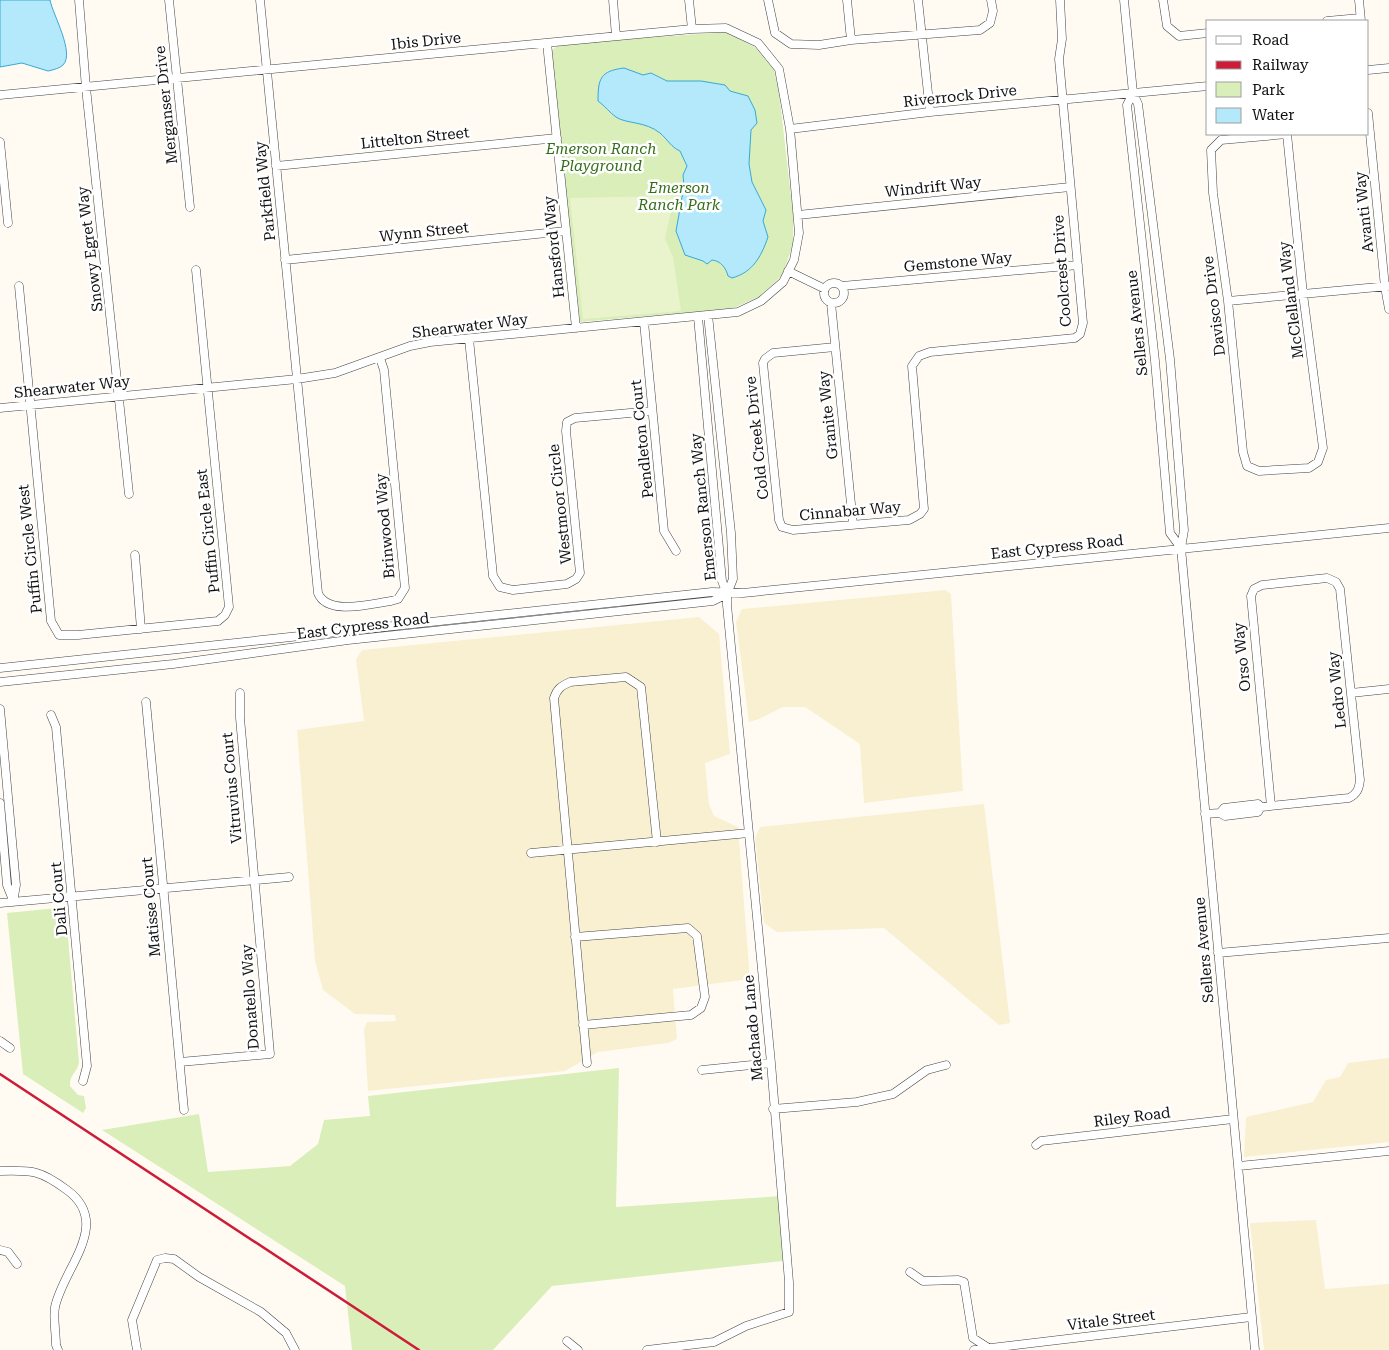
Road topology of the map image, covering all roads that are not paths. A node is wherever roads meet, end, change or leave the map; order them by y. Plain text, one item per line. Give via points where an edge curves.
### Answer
1 (79, 0) edge
2 (169, 0) edge
3 (260, 0) edge
4 (612, 0) edge
5 (689, 0) edge
6 (768, 0) edge
7 (847, 0) edge
8 (918, 0) edge
9 (991, 0) edge
10 (1060, 0) edge
11 (1124, 0) edge
12 (1163, 0) edge
13 (1359, 0) edge
14 (1361, 20) edge
15 (692, 29) junction
16 (1206, 33) edge
17 (921, 34) junction
18 (616, 36) junction
19 (851, 40) junction
20 (548, 43) junction
21 (1389, 68) edge
22 (1369, 70) edge
23 (267, 71) junction
24 (177, 79) junction
25 (1206, 86) edge
26 (86, 88) junction
27 (1133, 93) junction
28 (0, 95) edge
29 (1062, 100) junction
30 (930, 112) junction
31 (1369, 122) edge
32 (790, 129) junction
33 (1276, 135) edge
34 (1287, 135) edge
35 (557, 138) junction
36 (0, 142) edge
37 (276, 166) junction
38 (1070, 187) junction
39 (190, 207) dead end
40 (798, 215) junction
41 (8, 223) dead end
42 (566, 231) junction
43 (285, 260) junction
44 (1078, 265) junction
45 (196, 270) dead end
46 (788, 271) junction
47 (19, 286) dead end
48 (842, 286) junction
49 (1387, 286) edge
50 (825, 289) junction
51 (1303, 294) junction
52 (1228, 301) junction
53 (831, 303) junction
54 (1389, 309) edge
55 (708, 315) junction
56 (698, 316) junction
57 (644, 322) junction
58 (576, 328) junction
59 (469, 339) junction
60 (835, 347) junction
61 (380, 358) junction
62 (297, 379) junction
63 (208, 388) junction
64 (120, 396) junction
65 (30, 406) junction
66 (0, 408) edge
67 (652, 411) junction
68 (1318, 462) joint
69 (129, 494) dead end
70 (920, 514) joint
71 (853, 524) junction
72 (782, 527) joint
73 (1389, 528) edge
74 (1181, 548) junction
75 (676, 551) dead end
76 (135, 555) dead end
77 (1336, 582) joint
78 (727, 594) junction
79 (142, 629) junction
80 (0, 668) edge
81 (0, 682) edge
82 (1389, 689) edge
83 (240, 693) dead end
84 (1351, 693) junction
85 (146, 702) dead end
86 (0, 709) edge
87 (51, 715) dead end
88 (0, 803) edge
89 (1271, 806) junction
90 (1205, 814) junction
91 (749, 833) junction
92 (657, 842) junction
93 (567, 850) junction
94 (531, 853) dead end
95 (289, 877) dead end
96 (254, 880) junction
97 (163, 888) junction
98 (73, 896) junction
99 (13, 902) junction
100 (0, 903) edge
101 (575, 937) junction
102 (1389, 938) edge
103 (1218, 953) junction
104 (583, 1025) junction
105 (0, 1041) edge
106 (10, 1048) dead end
107 (180, 1062) junction
108 (587, 1063) dead end
109 (771, 1063) junction
110 (946, 1066) dead end
111 (702, 1070) dead end
112 (83, 1082) dead end
113 (773, 1109) junction
114 (184, 1110) dead end
115 (1233, 1119) junction
116 (1036, 1145) dead end
117 (1389, 1151) edge
118 (1239, 1166) junction
119 (0, 1171) edge
120 (0, 1250) edge
121 (17, 1264) dead end
122 (910, 1272) dead end
123 (1251, 1317) junction
124 (567, 1341) dead end
125 (989, 1348) junction
126 (58, 1350) edge
127 (137, 1350) edge
128 (295, 1350) edge
129 (578, 1350) edge
130 (648, 1350) edge
131 (974, 1350) edge
132 (1255, 1350) edge

1 - 26 street, Snowy Egret Way
2 - 24 street, Merganser Drive
3 - 23 street, Parkfield Way
4 - 18 street
5 - 15 street
6 - 19 street via 775,33 791,44 819,45
7 - 19 street
8 - 17 street
9 - 17 street via 990,23 980,30
10 - 29 street, Coolcrest Drive via 1062,39 1058,59
11 - 27 street, Sellers Avenue
12 - 16 street via 1167,26 1179,36
13 - 14 street
15 - 18 street, Ibis Drive
15 - 32 street, Ibis Drive via 726,28 758,44 779,69
17 - 19 street
17 - 30 street
18 - 20 street, Ibis Drive
20 - 23 street, Ibis Drive
20 - 35 street, Hansford Way
21 - 22 street
23 - 24 street, Ibis Drive
23 - 37 street, Parkfield Way
24 - 26 street, Ibis Drive
24 - 39 street, Merganser Drive
25 - 27 street, Riverrock Drive
26 - 28 street, Ibis Drive
26 - 64 street, Snowy Egret Way
27 - 29 street, Riverrock Drive
27 - 74 street, Sellers Avenue via 1138,104 1170,359 1184,530
27 - 74 street, Sellers Avenue via 1127,105 1170,533
29 - 30 street, Riverrock Drive
29 - 38 street, Coolcrest Drive
30 - 32 street, Riverrock Drive
31 - 49 street, Avanti Way
32 - 40 street, Shearwater Way
33 - 52 street, Davisco Drive via 1221,140 1211,150 1212,193
34 - 51 street, McClelland Way
35 - 37 street, Littelton Street
35 - 42 street, Hansford Way
36 - 41 street
37 - 43 street, Parkfield Way
38 - 40 street, Windrift Way
38 - 44 street, Coolcrest Drive
40 - 46 street, Shearwater Way via 799,233 794,260
42 - 43 street, Wynn Street
42 - 58 street, Hansford Way
43 - 62 street, Parkfield Way
44 - 48 street, Gemstone Way
44 - 70 street, Coolcrest Drive via 1083,324 1075,338 930,352 915,361 912,366 925,504
45 - 63 street, Puffin Circle East
46 - 50 street
46 - 55 street, Shearwater Way via 783,282 761,300 738,312
47 - 65 street
48 - 50 street via 833,283
48 - 53 street via 843,298
49 - 51 street
49 - 54 street, Avanti Way
50 - 53 street via 824,296
51 - 52 street
51 - 68 street, McClelland Way via 1323,448
52 - 68 street, Davisco Drive via 1242,452 1247,466 1259,471 1309,468
53 - 60 street, Granite Way
55 - 56 street, Shearwater Way
55 - 78 street, Emerson Ranch Way via 731,533 733,579
56 - 57 street, Shearwater Way
56 - 78 street, Emerson Ranch Way via 722,581
57 - 58 street, Shearwater Way
57 - 67 street, Pendleton Court
58 - 59 street, Shearwater Way
59 - 61 street, Shearwater Way via 410,346
59 - 67 street, Westmoor Circle via 493,576 495,582 506,589 567,584 580,573 567,422 575,418
60 - 71 street, Granite Way
60 - 72 street, Cold Creek Drive via 773,353 764,363
61 - 62 street, Shearwater Way via 334,374
61 - 62 street, Brinwood Way via 384,370 405,582 402,595 391,602 337,607 321,600 318,593
62 - 63 street, Shearwater Way
63 - 64 street, Shearwater Way
63 - 79 street, Puffin Circle East via 229,607 218,621
64 - 65 street, Shearwater Way
64 - 69 street, Snowy Egret Way
65 - 66 street, Shearwater Way
65 - 79 street, Puffin Circle West via 51,621 55,631 66,636
67 - 75 street, Pendleton Court via 664,531
70 - 71 street, Cinnabar Way via 909,520
71 - 72 street, Cinnabar Way via 793,530
73 - 74 street, East Cypress Road
74 - 78 street, East Cypress Road
74 - 90 street, Sellers Avenue
76 - 79 street
77 - 84 street, Ledro Way via 1340,589
77 - 89 street, Orso Way via 1326,578 1262,585 1254,589 1251,596
78 - 80 street, East Cypress Road via 712,592
78 - 81 street, East Cypress Road via 713,601
78 - 91 street, Machado Lane
82 - 84 street
83 - 96 street, Vitruvius Court
84 - 89 street, Ledro Way via 1360,780 1355,795
85 - 97 street, Matisse Court
86 - 99 street via 16,885
87 - 98 street, Dali Court via 56,727
88 - 99 street via 7,886
89 - 90 street via 1261,807 1258,812 1225,816
90 - 103 street, Sellers Avenue
91 - 92 street
91 - 109 street, Machado Lane
92 - 93 street
92 - 93 street via 641,687 626,677 570,682 556,691
93 - 94 street
93 - 101 street
95 - 96 street
96 - 97 street
96 - 107 street, Donatello Way via 270,1054
97 - 98 street
97 - 107 street, Matisse Court
98 - 99 street
98 - 112 street, Dali Court via 87,1066
99 - 100 street
101 - 104 street
101 - 104 street via 688,928 697,936 705,997 701,1008 691,1016
102 - 103 street
103 - 115 street, Sellers Avenue
104 - 108 street
105 - 106 street
107 - 114 street, Matisse Court
109 - 111 street
109 - 113 street, Machado Lane
110 - 113 street via 927,1070 893,1094 857,1102
113 - 130 street, Machado Lane via 790,1282 789,1312 746,1326 714,1342
115 - 116 street, Riley Road via 1041,1141
115 - 118 street, Sellers Avenue
117 - 118 street
118 - 123 street, Sellers Avenue
119 - 126 street via 32,1170 53,1180 77,1197 86,1214 86,1235 56,1307
120 - 121 street via 8,1252
122 - 125 street via 923,1281 964,1282 973,1338
123 - 125 street, Vitale Street
123 - 132 street, Sellers Avenue
124 - 129 street
125 - 131 street, Vitale Street
127 - 128 street via 132,1320 157,1260 165,1258 174,1259 261,1312 286,1332

